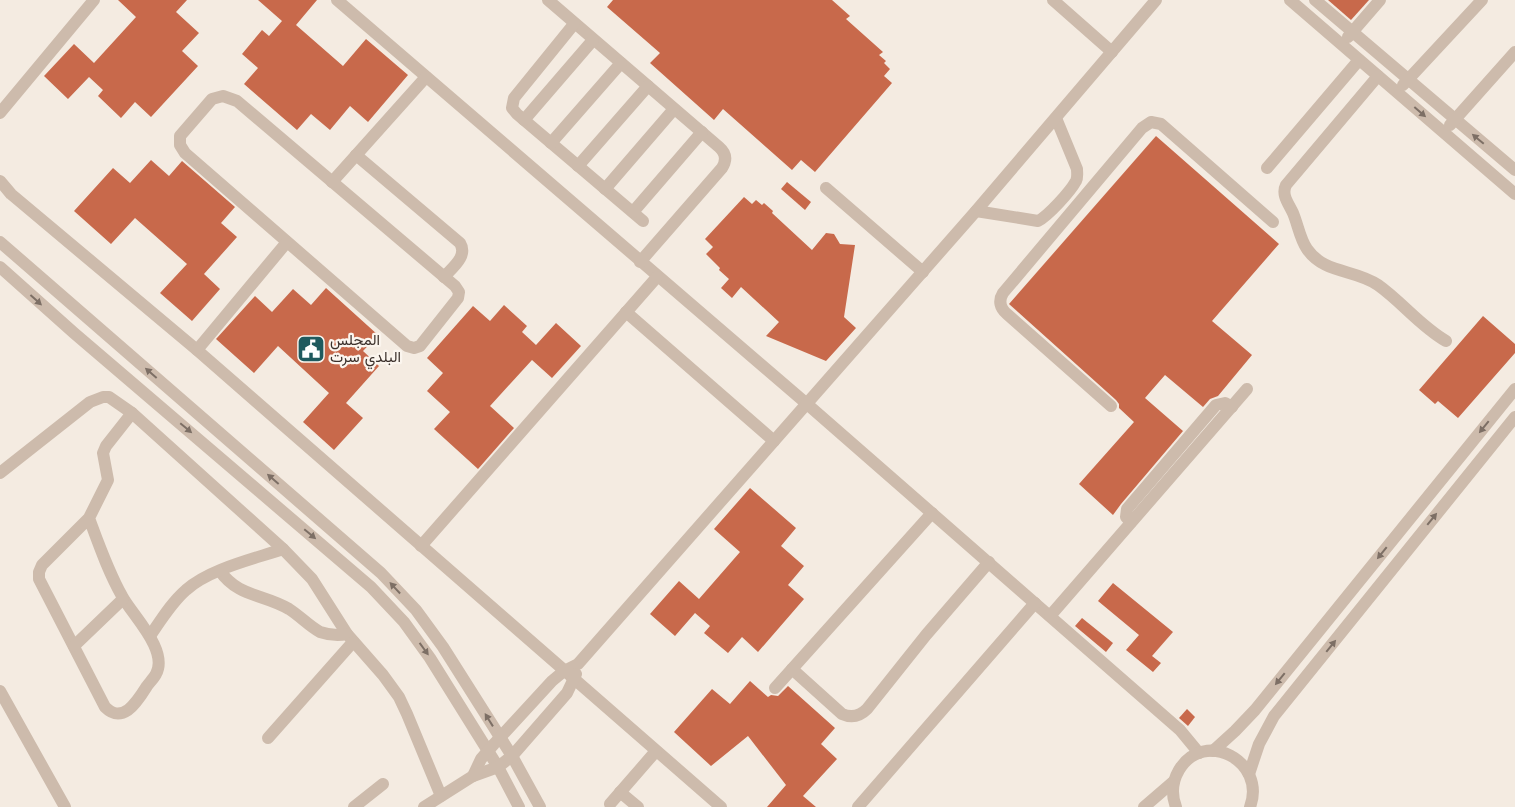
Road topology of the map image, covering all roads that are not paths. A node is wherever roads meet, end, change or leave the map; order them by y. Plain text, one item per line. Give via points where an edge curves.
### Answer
1 (94, 0) edge
2 (337, 0) edge
3 (548, 0) edge
4 (1052, 0) edge
5 (1156, 0) edge
6 (1290, 0) edge
7 (1315, 0) edge
8 (1380, 0) edge
9 (1482, 0) edge
10 (1305, 5) edge
11 (574, 24) junction
12 (1352, 32) junction
13 (593, 40) junction
14 (1341, 44) junction
15 (1112, 52) junction
16 (1515, 52) edge
17 (1359, 60) junction
18 (621, 63) junction
19 (1378, 76) junction
20 (426, 77) junction
21 (1408, 79) junction
22 (648, 86) junction
23 (1396, 92) junction
24 (674, 109) junction
25 (0, 113) edge
26 (1056, 118) junction
27 (1455, 119) junction
28 (524, 120) junction
29 (702, 132) junction
30 (1443, 132) junction
31 (551, 143) junction
32 (356, 156) junction
33 (578, 166) junction
34 (1267, 168) dead end
35 (1515, 170) edge
36 (0, 181) edge
37 (332, 182) junction
38 (826, 188) dead end
39 (605, 189) junction
40 (1515, 194) edge
41 (1063, 197) junction
42 (1075, 208) junction
43 (976, 211) junction
44 (633, 212) junction
45 (643, 221) dead end
46 (1273, 222) dead end
47 (0, 242) edge
48 (287, 242) junction
49 (640, 262) junction
50 (0, 267) edge
51 (923, 272) junction
52 (657, 276) junction
53 (444, 277) junction
54 (626, 312) junction
55 (1446, 341) dead end
56 (197, 350) junction
57 (1248, 389) dead end
58 (1515, 389) edge
59 (807, 404) junction
60 (1111, 406) dead end
61 (132, 413) junction
62 (1515, 417) edge
63 (774, 441) junction
64 (0, 472) edge
65 (932, 513) junction
66 (89, 518) junction
67 (421, 546) junction
68 (283, 549) junction
69 (989, 562) junction
70 (220, 571) junction
71 (123, 599) junction
72 (1035, 603) junction
73 (1050, 616) junction
74 (150, 636) junction
75 (350, 638) junction
76 (74, 646) junction
77 (578, 664) junction
78 (792, 669) junction
79 (564, 671) junction
80 (574, 680) junction
81 (775, 688) dead end
82 (0, 691) edge
83 (531, 704) junction
84 (546, 717) junction
85 (500, 737) junction
86 (268, 738) dead end
87 (488, 750) junction
88 (656, 751) junction
89 (1213, 751) junction
90 (1199, 753) junction
91 (512, 756) junction
92 (498, 767) junction
93 (1250, 774) junction
94 (474, 776) junction
95 (1173, 782) junction
96 (382, 784) dead end
97 (620, 792) junction
98 (441, 796) junction
99 (705, 802) edge
100 (610, 804) dead end
101 (1252, 805) edge
102 (65, 807) edge
103 (354, 807) edge
104 (424, 807) edge
105 (519, 807) edge
106 (540, 807) edge
107 (638, 807) edge
108 (721, 807) edge
109 (858, 807) edge
110 (1144, 807) edge
111 (1176, 807) edge

1 - 25 street
2 - 20 street
3 - 11 street
4 - 15 street
5 - 15 street
6 - 10 street
7 - 12 street
8 - 12 street
9 - 21 street
10 - 14 street
11 - 13 street
11 - 28 street via 514,98 512,108
12 - 14 street
12 - 21 street
13 - 18 street
13 - 28 street
14 - 17 street
15 - 26 street
16 - 27 street
17 - 19 street
17 - 34 street
18 - 22 street
18 - 31 street
19 - 23 street
19 - 55 street via 1286,185 1284,195 1302,241 1317,260 1330,268 1362,276 1377,284
20 - 32 street
20 - 49 street
21 - 23 street
21 - 27 street
22 - 24 street
22 - 33 street
23 -> 30 street
24 - 29 street
24 - 39 street
26 - 41 street via 1078,175
26 - 43 street
27 - 30 street
35 -> 27 street
28 - 31 street
29 - 44 street
29 - 49 street via 723,152 724,165
30 - 40 street
31 - 33 street
32 - 37 street
32 - 53 street via 460,243 462,256
33 - 39 street
36 - 56 street via 11,194
37 - 48 street via 237,101 223,96 212,99 180,136 180,145 185,153
37 - 53 street
38 - 51 street
39 - 44 street
41 - 42 street
41 - 43 street via 1038,221
42 - 46 street via 1145,125 1154,122 1164,126
42 - 60 street via 1003,293 1000,304 1007,314
43 - 51 street
44 - 45 street
85 -> 47 street via 416,610 381,574
48 - 53 street via 407,346 414,348 420,346 458,298 459,292
48 - 56 street
49 - 52 street
50 -> 87 street via 371,587 404,622 430,658
51 - 59 street
52 - 54 street
52 - 59 street
54 - 63 street
54 - 67 street
56 - 67 street
57 - 73 street
58 -> 89 street via 1255,710
59 - 63 street
59 - 65 street
61 - 64 street via 109,397 96,399
61 - 66 street via 102,453 108,480
61 - 68 street
93 -> 62 street via 1259,744 1274,716
63 - 77 street
65 - 69 street
65 - 78 street
66 - 71 street
66 - 76 street via 42,565 39,572 39,579
67 - 79 street
68 - 70 street
68 - 75 street via 312,579
69 - 72 street
69 - 78 street via 860,715 842,714
70 - 74 street via 186,589
70 - 75 street via 230,584 281,604 320,632
71 - 74 street
71 - 76 street
72 - 73 street
72 - 109 street
73 - 90 street via 1180,730
74 - 76 street via 158,656 157,673 132,707 118,714 105,707
75 - 86 street
75 - 98 street via 398,697
77 - 79 street
77 - 80 street
78 - 81 street
79 - 80 street
79 - 83 street
80 - 84 street
80 - 88 street
82 - 102 street
83 - 84 street
83 - 85 street
84 - 91 street
85 - 87 street
85 - 91 street
87 - 92 street
87 - 94 street
88 - 97 street
88 - 99 street
89 - 90 street
89 - 93 street via 1231,755
90 - 95 street via 1186,761
91 - 92 street
91 - 106 street
92 - 94 street
92 - 105 street
93 - 101 street
94 - 98 street
95 - 110 street
95 - 111 street
96 - 103 street
97 - 100 street
97 - 107 street
98 - 104 street
99 - 108 street

